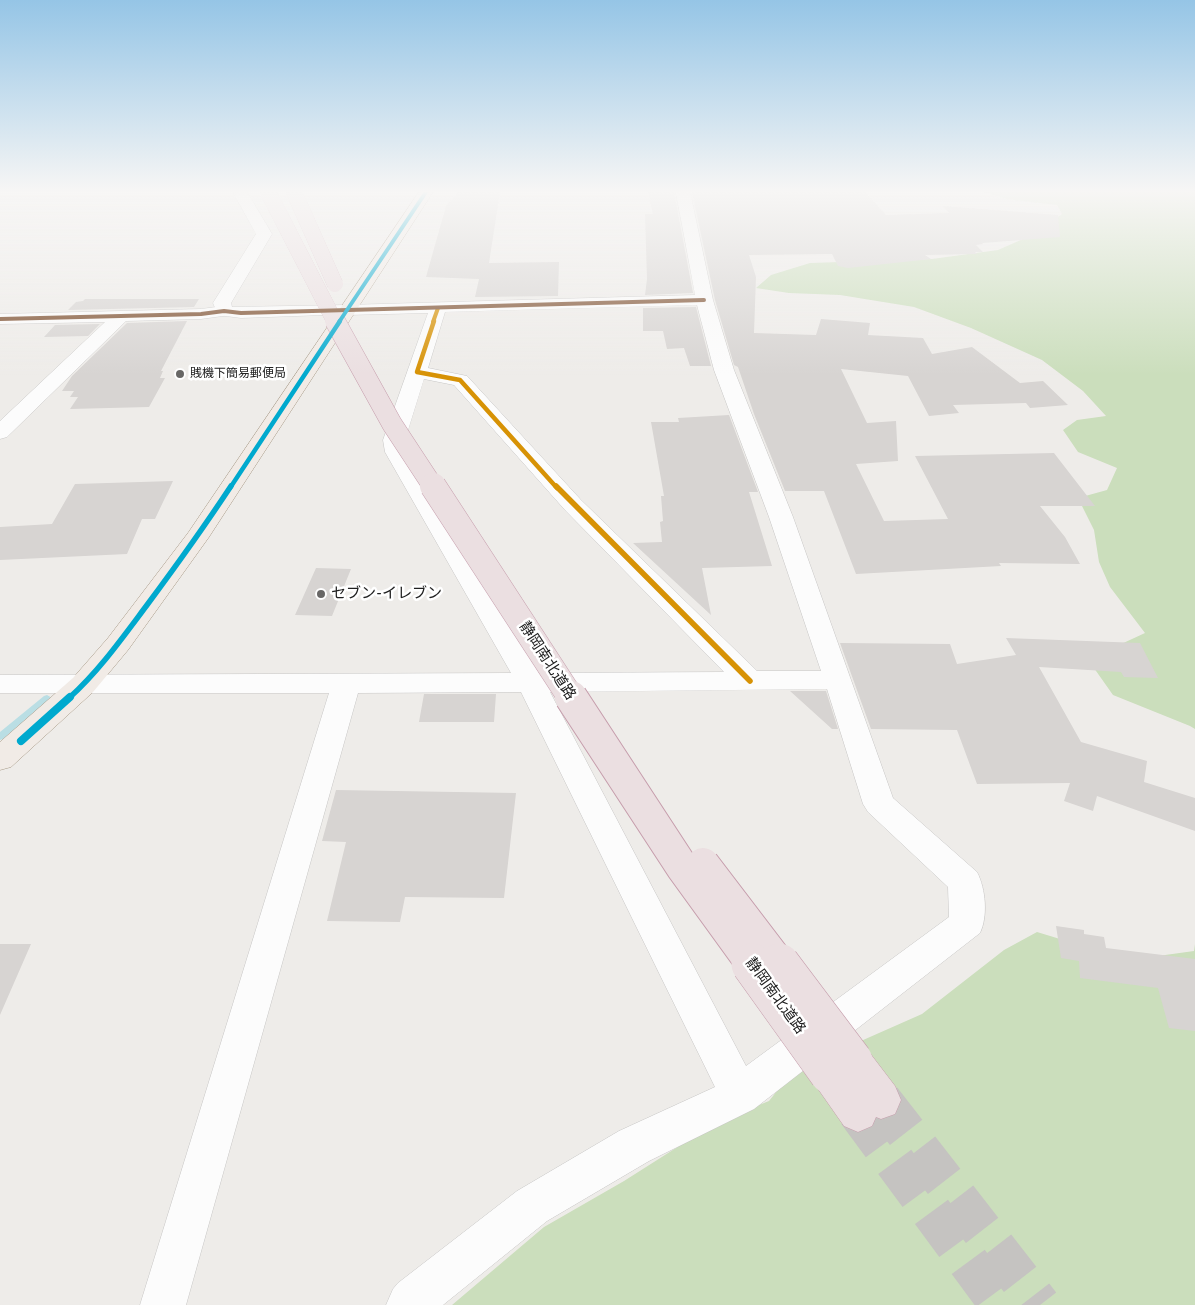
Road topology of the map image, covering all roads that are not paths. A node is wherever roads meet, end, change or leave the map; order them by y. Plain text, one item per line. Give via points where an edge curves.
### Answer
1 (252, 253) edge
2 (299, 253) edge
3 (321, 253) edge
4 (385, 253) edge
5 (696, 253) edge
6 (704, 300) junction
7 (438, 308) junction
8 (346, 310) junction
9 (224, 311) junction
10 (122, 315) junction
11 (0, 319) edge
12 (417, 372) junction
13 (0, 432) edge
14 (838, 680) junction
15 (750, 681) junction
16 (531, 682) junction
17 (0, 684) edge
18 (346, 684) junction
19 (84, 685) junction
20 (0, 759) edge
21 (841, 1067) junction
22 (740, 1095) junction
23 (870, 1106) tunnel mouth
24 (163, 1305) edge
25 (409, 1305) edge

1 - 9 street via 222,303
2 - 21 highway, 静岡南北道路, bridge via 392,424 682,867
3 - 21 highway, 静岡南北道路, bridge via 358,336 406,421
4 - 8 main road
5 - 6 street
6 - 7 street
6 - 14 street via 724,370 781,517
7 - 8 street
7 - 12 street
8 - 9 street
8 - 19 main road via 197,538
9 - 10 street
10 - 11 street
10 - 13 street
12 - 15 street via 460,380 573,505
12 - 16 street via 394,440 396,452
14 - 15 street
14 - 22 street via 879,804 965,882 968,923
15 - 16 street
16 - 18 street
16 - 22 street
17 - 19 street
18 - 19 street
18 - 24 street
19 - 20 main road
21 - 23 highway, 静岡南北道路
22 - 25 street via 634,1146 532,1206

